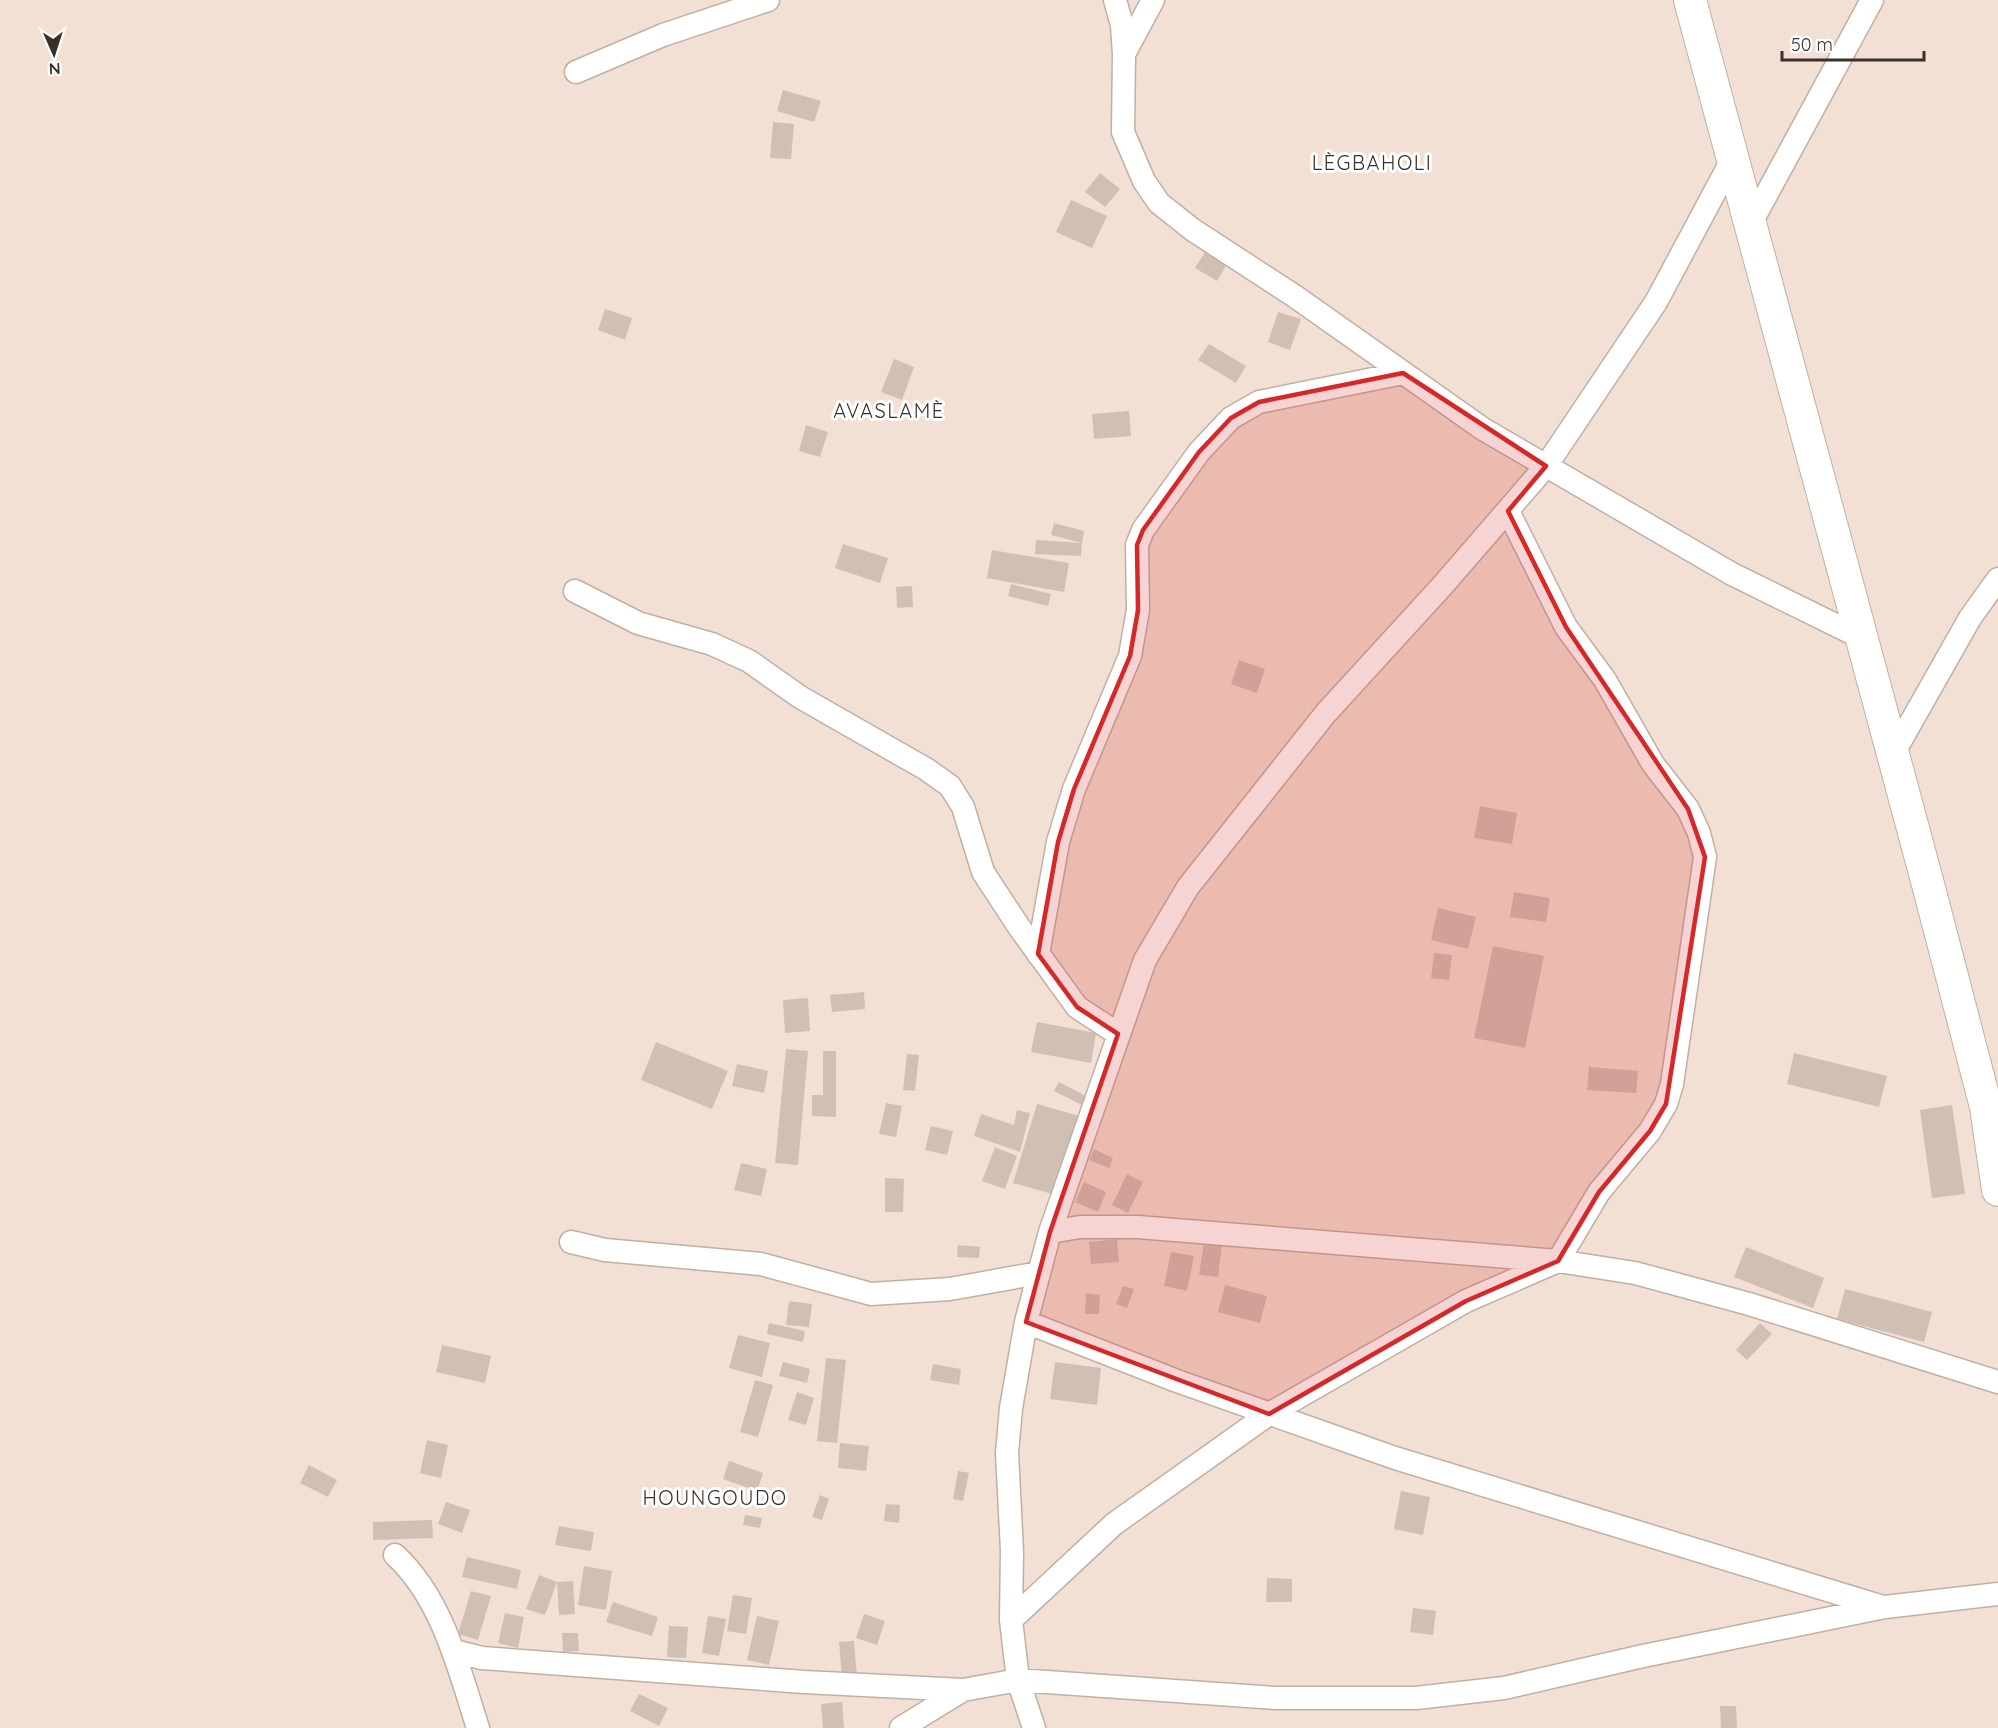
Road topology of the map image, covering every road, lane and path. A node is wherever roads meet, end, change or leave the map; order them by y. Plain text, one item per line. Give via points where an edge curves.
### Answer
1 (768, 0) edge
2 (1115, 0) edge
3 (1153, 0) edge
4 (1690, 0) edge
5 (1872, 0) edge
6 (1124, 54) junction
7 (576, 72) dead end
8 (1733, 158) junction
9 (1751, 223) junction
10 (1403, 373) junction
11 (1546, 466) junction
12 (1508, 511) junction
13 (1998, 579) edge
14 (575, 591) dead end
15 (1862, 638) junction
16 (1893, 754) junction
17 (1038, 954) junction
18 (1118, 1034) junction
19 (1998, 1190) edge
20 (1050, 1232) junction
21 (571, 1242) dead end
22 (1558, 1262) junction
23 (1039, 1273) junction
24 (1026, 1322) junction
25 (1998, 1382) edge
26 (1269, 1414) junction
27 (395, 1555) dead end
28 (1998, 1594) edge
29 (1885, 1607) junction
30 (1011, 1620) junction
31 (454, 1651) junction
32 (1018, 1680) junction
33 (963, 1690) junction
34 (478, 1728) edge
35 (901, 1728) edge
36 (1034, 1728) edge

1 - 7 street via 663,35
2 - 6 street
3 - 6 street
4 - 8 street
5 - 9 street
6 - 10 street via 1124,132 1144,181 1159,203
8 - 9 street
8 - 11 street via 1656,302
9 - 15 street
10 - 11 street via 1483,429
10 - 17 street via 1259,402 1231,418 1198,452 1143,530 1137,544 1138,610 1130,656 1074,789 1058,842
11 - 12 street
11 - 15 street via 1732,574
12 - 18 street via 1326,713 1188,887 1145,960
12 - 22 street via 1566,627 1605,680 1653,764 1688,809 1705,857 1666,1104 1650,1131 1599,1192
13 - 16 street via 1970,618
14 - 17 street via 638,622 712,644 750,661 800,697 950,786 963,807 983,872
15 - 16 street
16 - 19 street via 1986,1107
17 - 18 street via 1077,1007
18 - 20 street
20 - 22 street via 1080,1227 1138,1227
20 - 23 street
21 - 23 street via 605,1250 761,1264 871,1294 950,1289
22 - 25 street via 1691,1288
22 - 26 street via 1466,1302
23 - 24 street
24 - 26 street
24 - 30 street via 1007,1453
26 - 29 street via 1406,1462
26 - 30 street via 1114,1524
27 - 31 street via 409,1568 430,1601
28 - 29 street
29 - 32 street via 1504,1688 1416,1698 1275,1698
30 - 32 street
31 - 33 street via 505,1660
31 - 34 street
32 - 33 street
32 - 36 street
33 - 35 street

